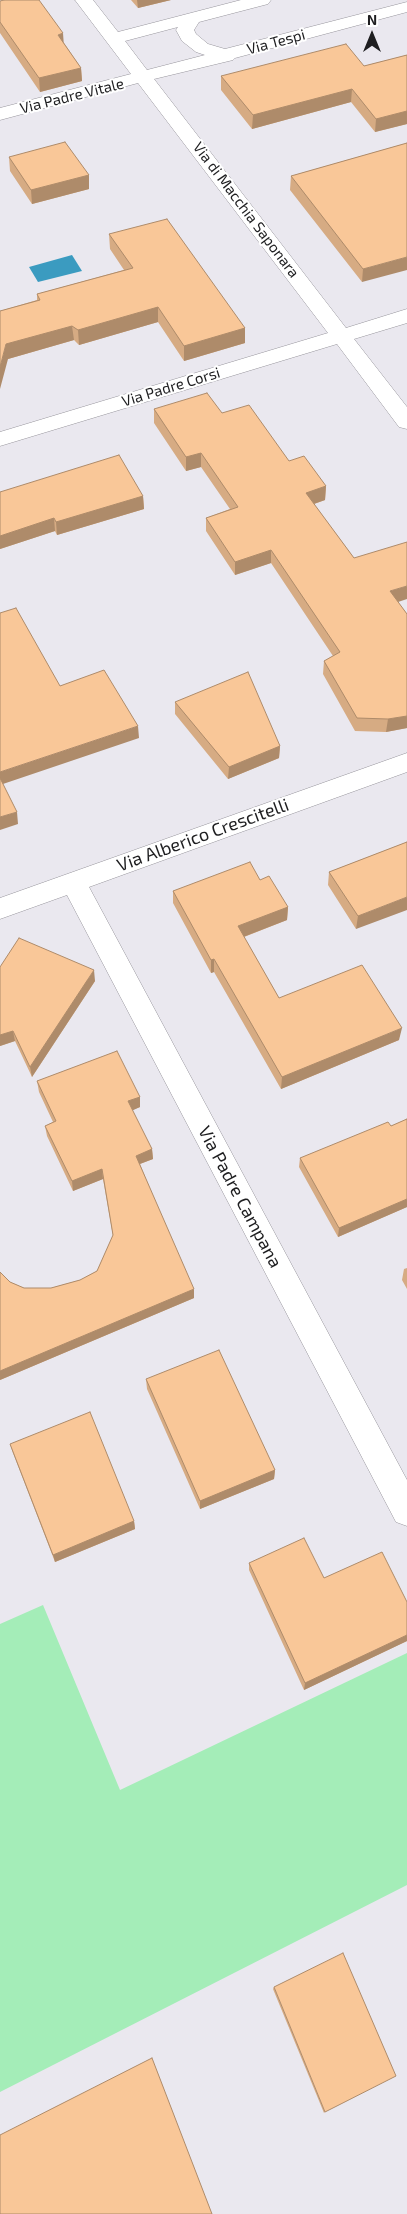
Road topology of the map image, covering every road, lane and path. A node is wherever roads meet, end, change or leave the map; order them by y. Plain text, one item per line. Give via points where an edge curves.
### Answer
1 (84, 0) edge
2 (262, 0) edge
3 (407, 7) edge
4 (192, 18) junction
5 (114, 38) junction
6 (227, 56) junction
7 (145, 77) junction
8 (0, 114) edge
9 (407, 316) edge
10 (342, 335) junction
11 (407, 422) edge
12 (0, 439) edge
13 (407, 762) edge
14 (73, 882) junction
15 (0, 909) edge
16 (407, 1511) edge

1 - 5 street, Via di Macchia Saponara
2 - 4 street
3 - 6 street, Via Tespi
4 - 5 street
4 - 6 street via 186,30 188,37 202,48
5 - 7 street, Via di Macchia Saponara
6 - 7 street, Via Tespi
7 - 8 street, Via Padre Vitale
7 - 10 street, Via di Macchia Saponara
9 - 10 street, Via Padre Corsi
10 - 11 street, Via di Macchia Saponara
10 - 12 street, Via Padre Corsi
13 - 14 street, Via Alberico Crescitelli
14 - 15 street, Via Alberico Crescitelli
14 - 16 street, Via Padre Campana

